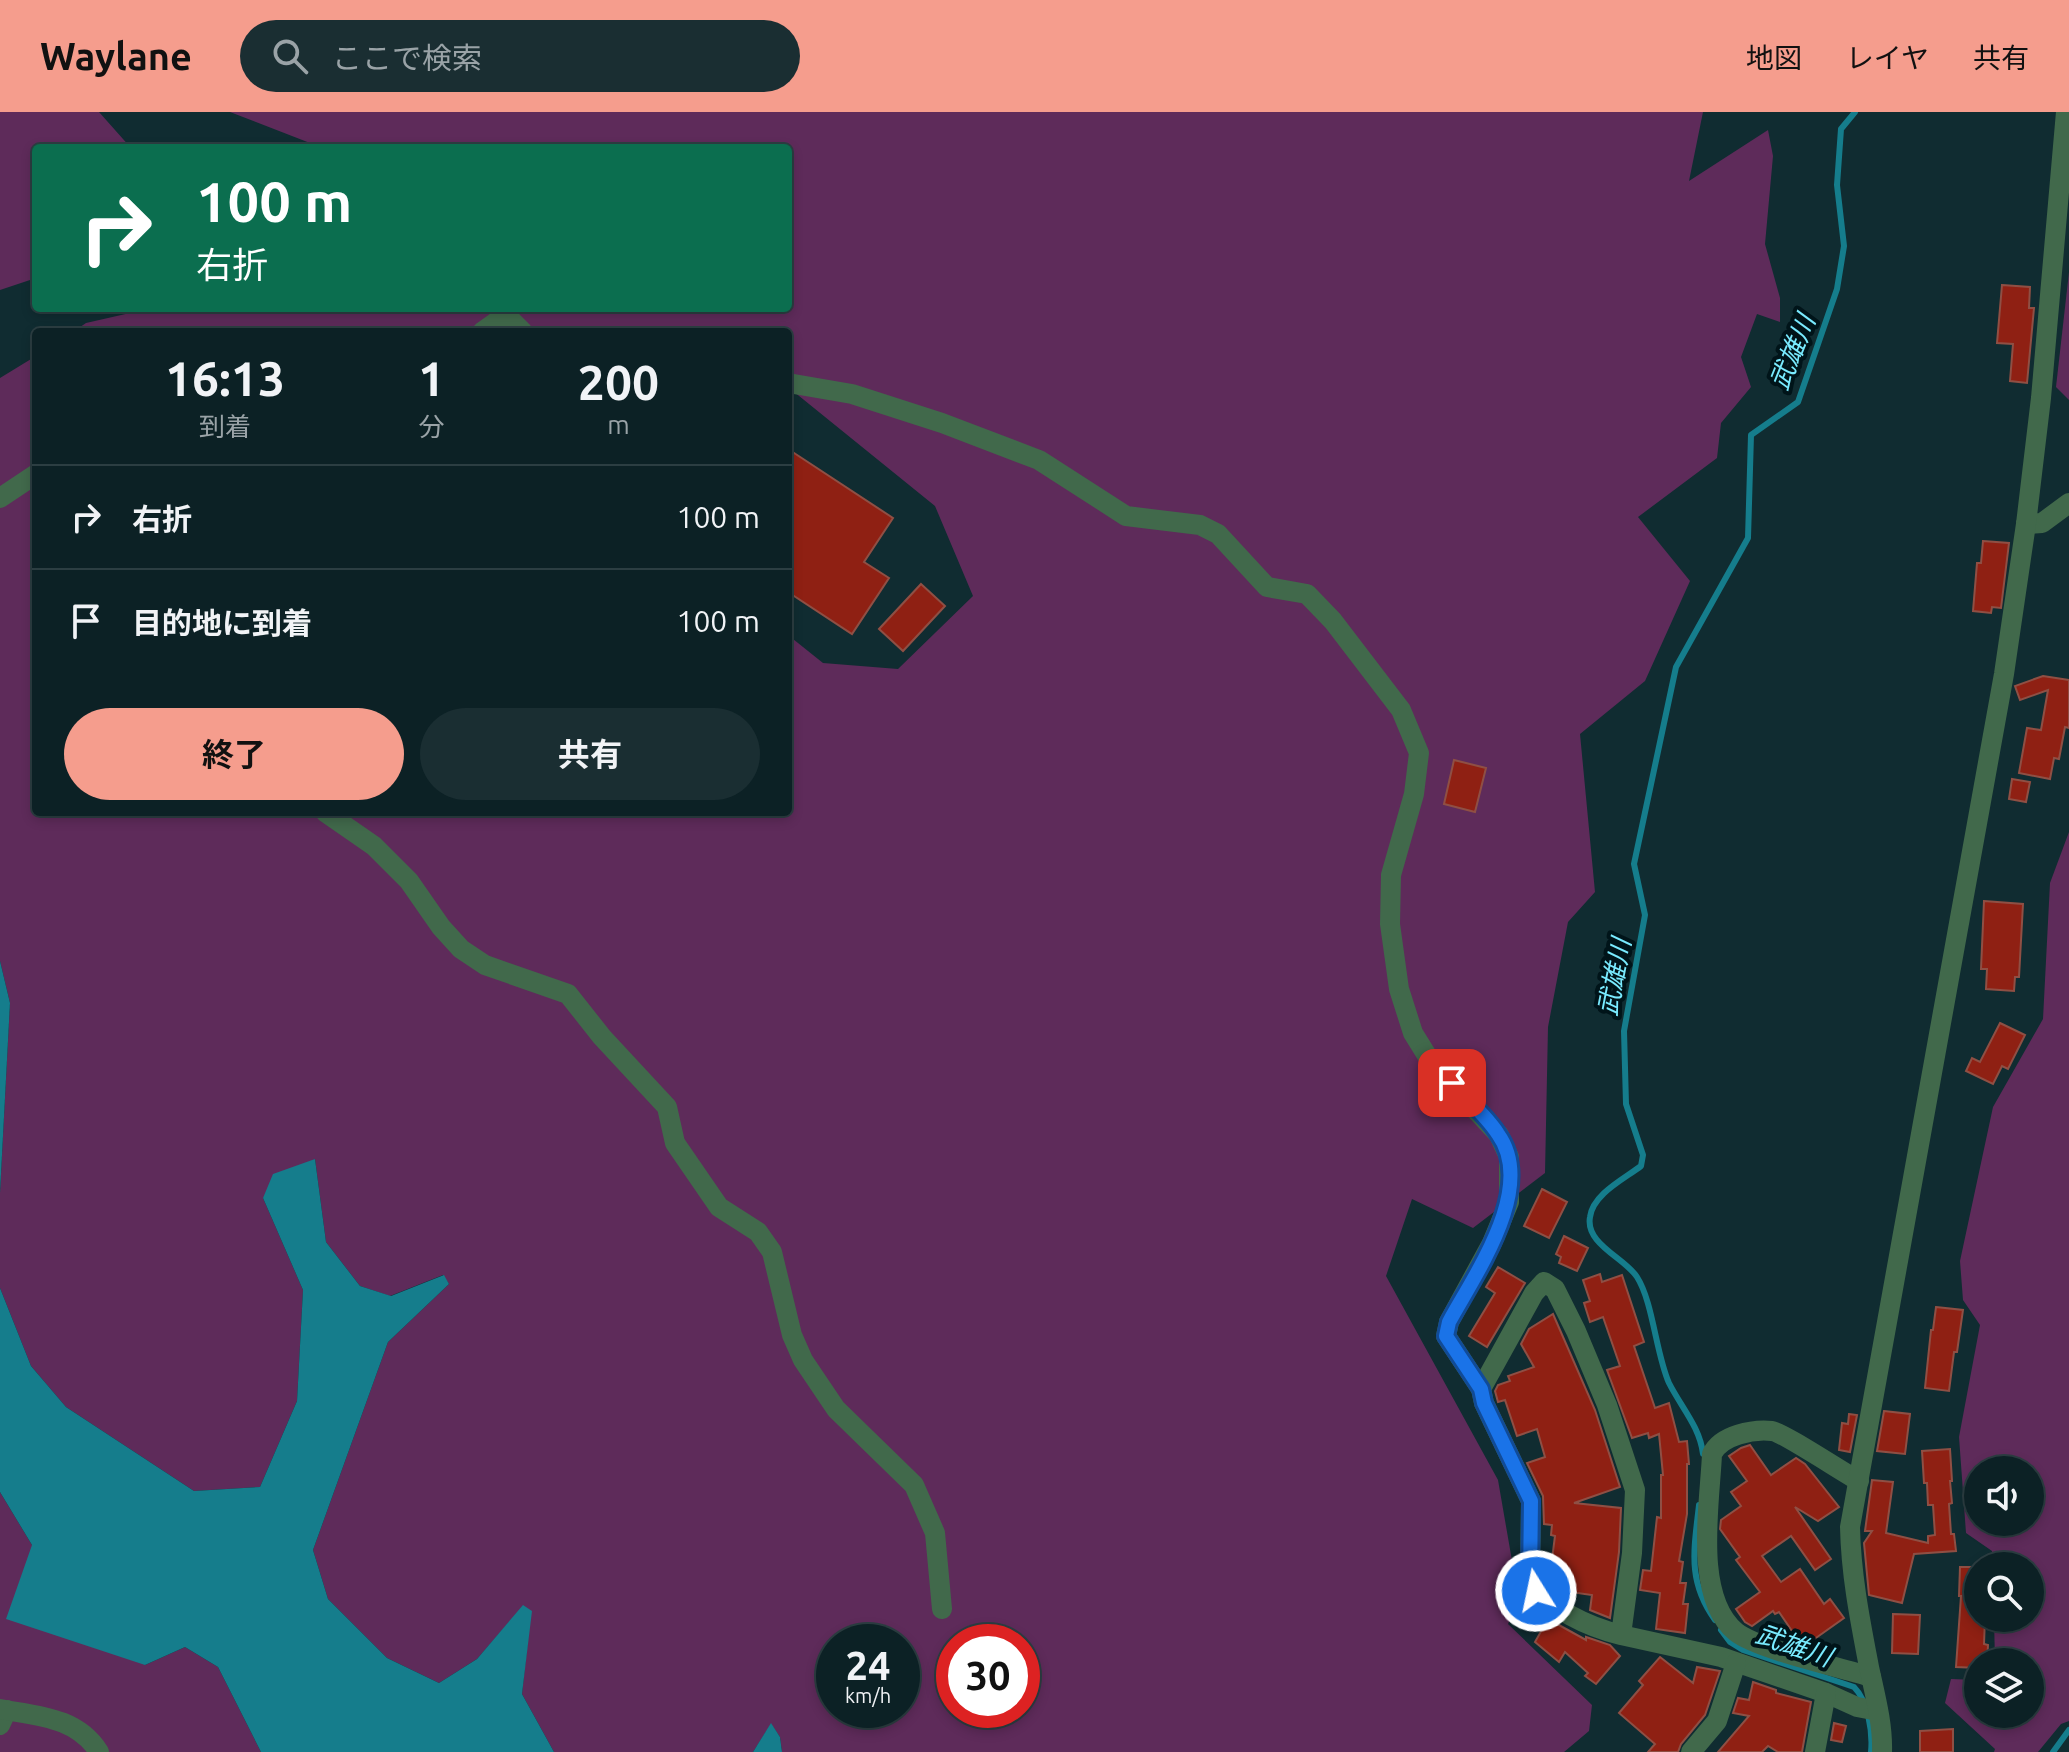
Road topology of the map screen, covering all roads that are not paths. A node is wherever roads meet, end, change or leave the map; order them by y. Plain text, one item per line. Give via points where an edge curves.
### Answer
1 (2066, 112) edge
2 (488, 328) edge
3 (519, 328) edge
4 (792, 384) edge
5 (32, 477) edge
6 (0, 498) edge
7 (2069, 503) edge
8 (2026, 524) junction
9 (331, 816) edge
10 (1481, 1389) junction
11 (1859, 1481) junction
12 (942, 1609) dead end
13 (1621, 1635) junction
14 (1736, 1663) junction
15 (1871, 1677) junction
16 (1826, 1693) junction
17 (1878, 1711) junction
18 (2, 1715) edge
19 (99, 1752) edge
20 (1691, 1752) edge
21 (1815, 1752) edge
22 (1882, 1752) edge

1 - 8 street
2 - 3 street via 510,319
4 - 10 street via 852,394 1039,460 1126,516 1200,525 1218,534 1267,587 1307,594 1401,710 1419,753 1414,794 1391,875 1390,924 1399,989 1413,1033 1431,1062 1499,1135 1509,1157 1509,1202 1446,1336
5 - 6 street
7 - 8 street via 2042,523
8 - 11 street via 1993,741
9 - 12 street via 374,846 409,881 461,949 485,965 568,994 667,1107 675,1143 719,1207 758,1232 772,1252 803,1360 836,1409 914,1485 935,1533
10 - 13 street via 1531,1501 1530,1580 1536,1591 1561,1610
10 - 13 street via 1534,1293 1544,1282 1555,1289 1607,1405 1635,1490
11 - 15 street via 1850,1527 1851,1570
11 - 15 street via 1774,1431 1728,1437 1712,1454 1707,1560 1716,1605 1736,1632
13 - 14 street
14 - 16 street
14 - 20 street via 1717,1721
15 - 17 street
16 - 17 street
16 - 21 street
17 - 22 street
18 - 19 street via 64,1721 89,1737

